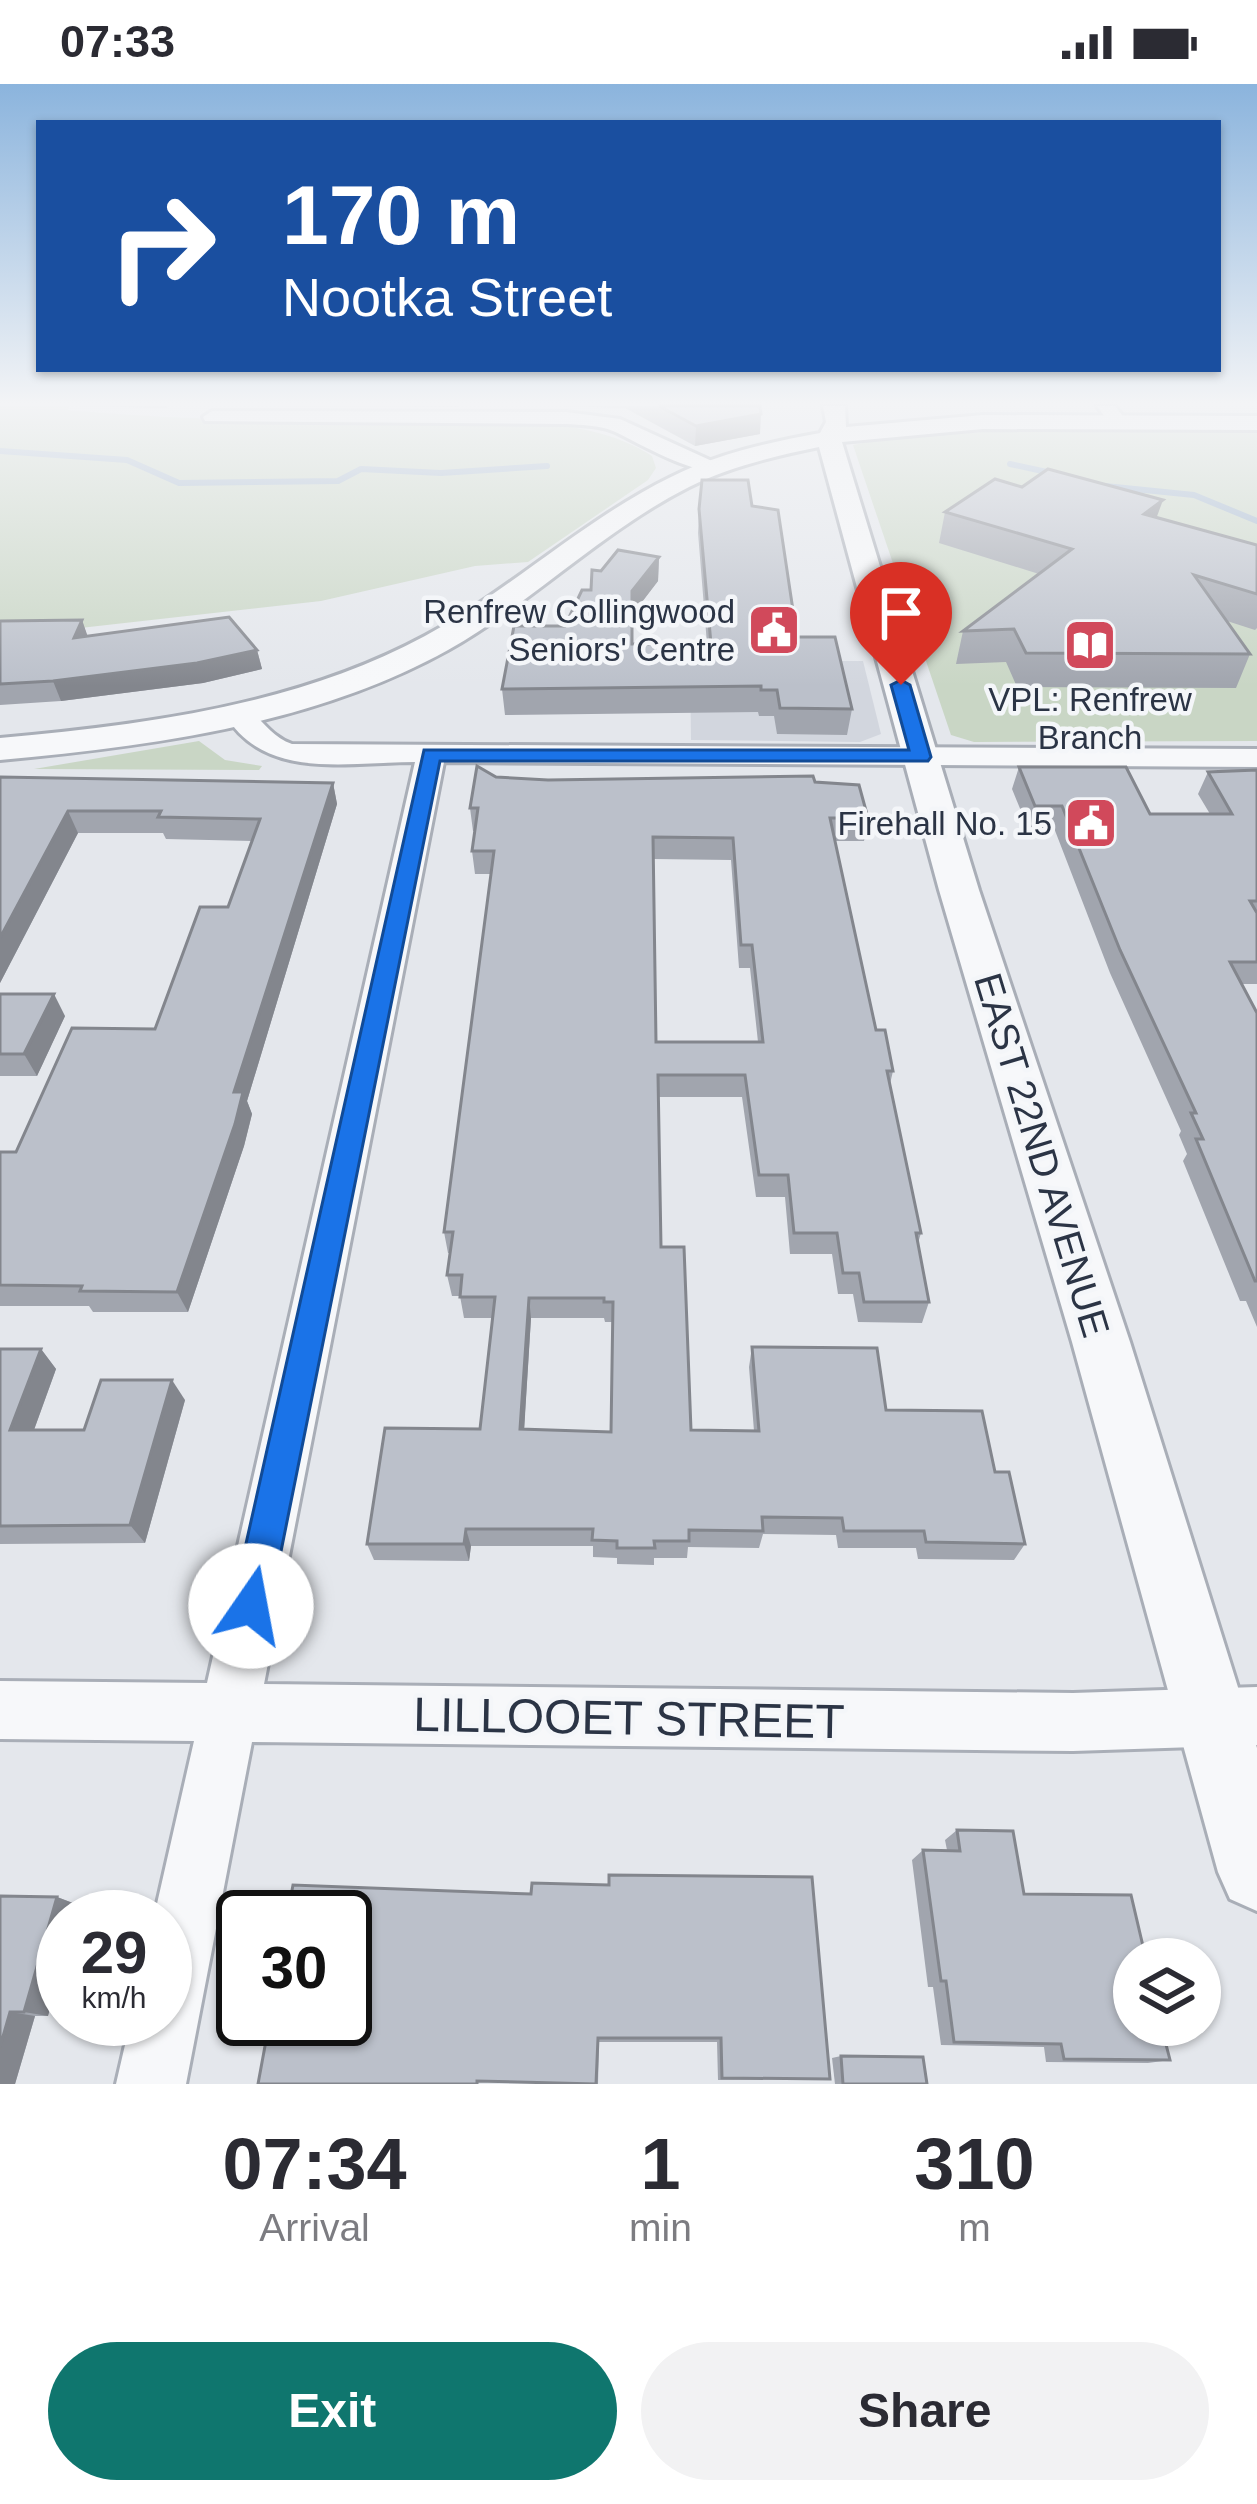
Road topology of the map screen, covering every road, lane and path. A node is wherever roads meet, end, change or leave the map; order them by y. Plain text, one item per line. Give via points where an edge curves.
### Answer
1 (651, 499) edge
2 (840, 499) edge
3 (239, 714) junction
4 (0, 749) edge
5 (431, 754) junction
6 (921, 757) junction
7 (1257, 758) edge
8 (0, 1710) edge
9 (228, 1714) junction
10 (1234, 1716) edge
11 (1257, 1872) edge
12 (192, 1890) edge
13 (159, 2046) edge
14 (151, 2084) edge

1 - 3 street via 462,629 376,669
2 - 6 street, EAST 22ND AVENUE
3 - 4 street
3 - 5 street via 253,737 280,751
5 - 6 street
5 - 9 street
6 - 7 street
6 - 10 street, EAST 22ND AVENUE
8 - 9 street, LILLOOET STREET
9 - 10 street, LILLOOET STREET via 1073,1722
9 - 12 street
10 - 11 street, EAST 22ND AVENUE
13 - 14 street

